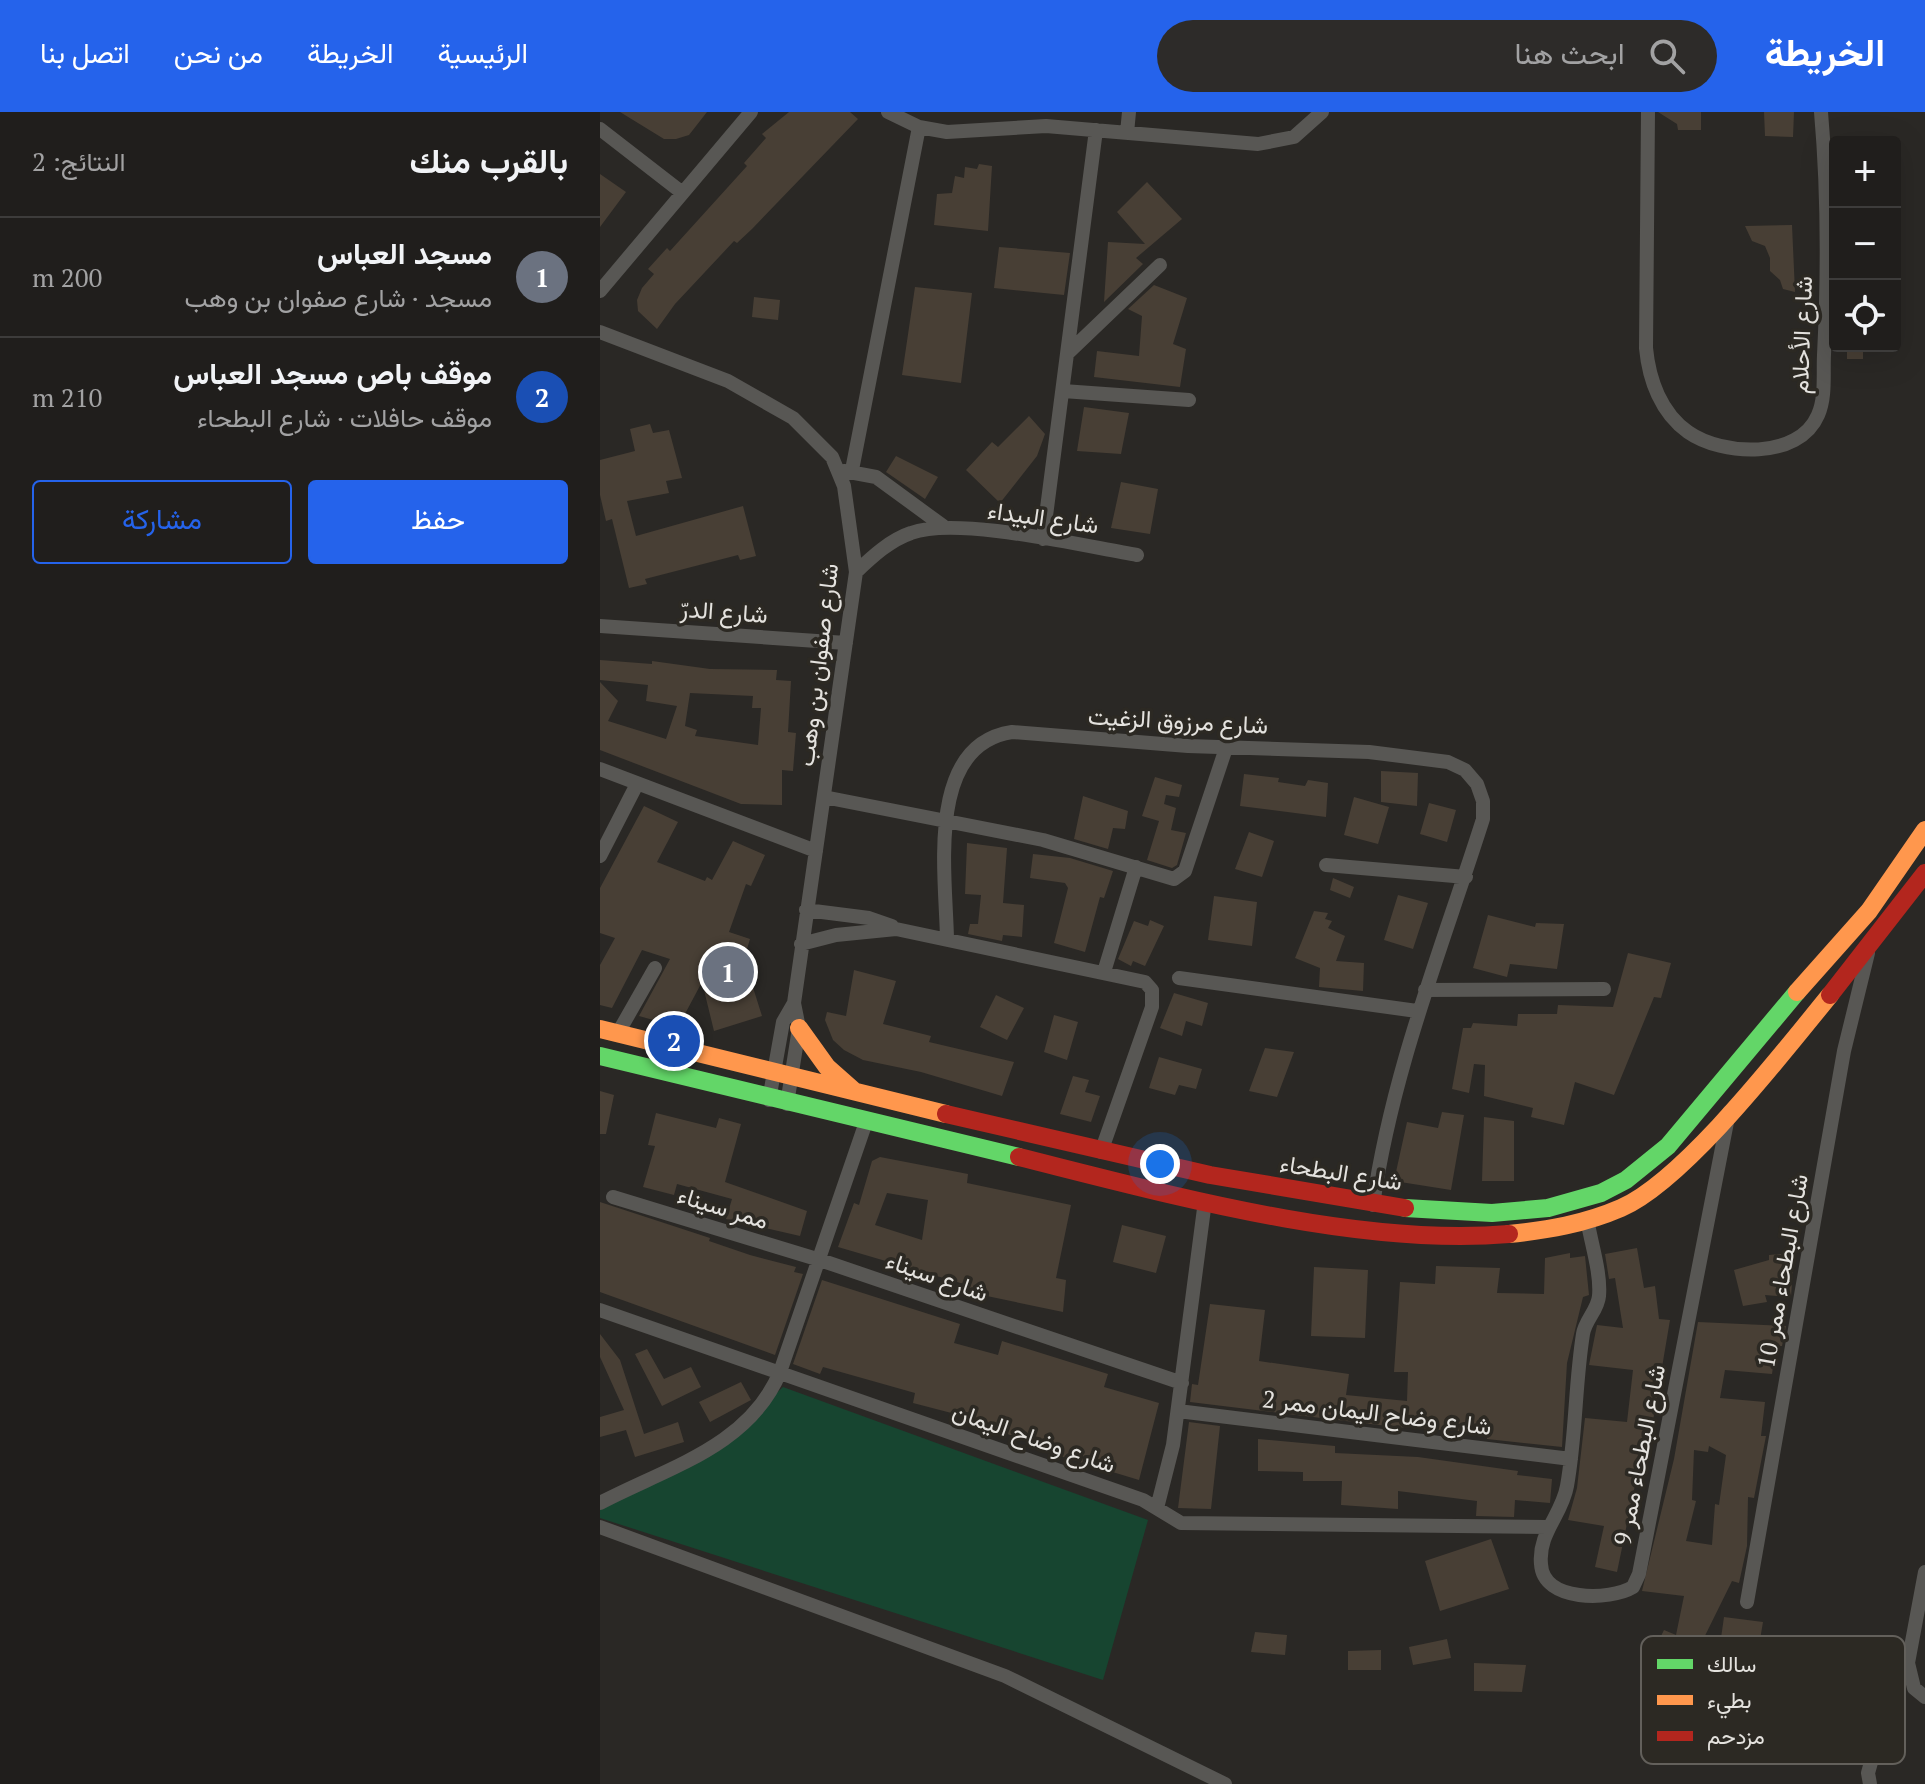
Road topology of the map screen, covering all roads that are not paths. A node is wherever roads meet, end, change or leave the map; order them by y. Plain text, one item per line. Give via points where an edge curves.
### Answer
1 (751, 112) edge
2 (888, 112) edge
3 (1129, 112) edge
4 (1322, 112) edge
5 (1648, 112) edge
6 (1821, 112) edge
7 (1022, 119) edge
8 (919, 127) junction
9 (600, 129) edge
10 (1096, 130) junction
11 (1127, 133) junction
12 (680, 191) junction
13 (1160, 265) dead end
14 (600, 291) edge
15 (600, 332) edge
16 (1068, 353) junction
17 (1063, 391) junction
18 (1189, 400) dead end
19 (846, 471) junction
20 (943, 526) junction
21 (1043, 539) junction
22 (1137, 555) dead end
23 (856, 572) junction
24 (600, 626) edge
25 (846, 643) junction
26 (1226, 748) junction
27 (600, 769) edge
28 (637, 784) junction
29 (824, 797) junction
30 (947, 821) junction
31 (1925, 830) edge
32 (816, 851) junction
33 (600, 856) edge
34 (1326, 865) dead end
35 (1136, 867) junction
36 (1925, 873) edge
37 (1466, 877) junction
38 (806, 910) junction
39 (896, 929) junction
40 (947, 939) junction
41 (801, 944) junction
42 (1869, 948) junction
43 (655, 968) dead end
44 (1104, 972) junction
45 (1179, 978) dead end
46 (1604, 989) dead end
47 (1425, 990) junction
48 (794, 1003) junction
49 (1417, 1011) junction
50 (799, 1028) junction
51 (609, 1031) edge
52 (600, 1056) edge
53 (783, 1075) junction
54 (860, 1094) junction
55 (778, 1102) junction
56 (1729, 1112) junction
57 (867, 1119) junction
58 (1101, 1152) junction
59 (613, 1197) dead end
60 (1205, 1201) junction
61 (1380, 1206) junction
62 (1588, 1224) junction
63 (1386, 1230) junction
64 (820, 1260) junction
65 (600, 1310) edge
66 (780, 1372) junction
67 (1182, 1383) junction
68 (1178, 1411) junction
69 (1571, 1459) junction
70 (600, 1503) edge
71 (1157, 1508) junction
72 (600, 1527) edge
73 (1547, 1527) junction
74 (1925, 1572) edge
75 (1747, 1602) dead end
76 (1925, 1697) edge
77 (1871, 1764) edge
78 (1225, 1784) edge
79 (1870, 1784) edge

1 - 12 street
2 - 8 street
3 - 11 street
4 - 11 street via 1294,137 1270,144
5 - 6 street, شارع الأحلام via 1650,376 1662,402 1690,433 1749,448 1779,447 1796,440 1810,429 1822,404 1826,244
7 - 8 street via 947,132
7 - 10 street
8 - 19 street
9 - 12 street
10 - 11 street
10 - 16 street
12 - 14 street
13 - 16 street
15 - 19 street, شارع صفوان بن وهب via 760,397 793,418
16 - 17 street
17 - 18 street
17 - 21 street
19 - 20 street, شارع البيداء via 876,477
19 - 23 street, شارع صفوان بن وهب
20 - 21 street, شارع البيداء
20 - 23 street, شارع البيداء via 908,533
21 - 22 street, شارع البيداء
23 - 25 street, شارع صفوان بن وهب
24 - 25 street, شارع الدرّ
25 - 29 street, شارع صفوان بن وهب
26 - 30 street, شارع مرزوق الزغيت via 1001,733 972,748 959,766
26 - 35 street via 1183,874 1171,880
26 - 37 street, شارع مرزوق الزغيت via 1369,752 1457,765 1477,784 1484,810
27 - 28 street
28 - 32 street
28 - 33 street
29 - 30 street
29 - 32 street, شارع صفوان بن وهب
30 - 35 street via 1043,840
30 - 40 street, شارع مرزوق الزغيت
31 - 61 street, شارع البطحاء via 1869,911 1668,1146 1626,1180 1575,1202 1520,1211
32 - 38 street, شارع صفوان بن وهب
34 - 37 street
35 - 44 street
36 - 42 street, شارع البطحاء
37 - 47 street, شارع مرزوق الزغيت
38 - 39 street via 876,920
38 - 41 street, شارع صفوان بن وهب
39 - 40 street
39 - 41 street
40 - 44 street
41 - 48 street, شارع صفوان بن وهب
42 - 56 street, شارع البطحاء
42 - 75 street, شارع البطحاء ممر 10 via 1844,1051
43 - 51 street
44 - 58 street via 1145,982 1154,996
45 - 49 street
46 - 47 street
47 - 49 street, شارع مرزوق الزغيت
48 - 50 street, شارع صفوان بن وهب
48 - 53 street, شارع صفوان بن وهب via 783,1022
49 - 61 street, شارع مرزوق الزغيت via 1386,1126
50 - 53 street, شارع صفوان بن وهب
50 - 54 street via 827,1067
51 - 53 street, شارع البطحاء
52 - 55 street, شارع البطحاء
53 - 54 street, شارع البطحاء
53 - 55 street, شارع صفوان بن وهب
54 - 58 street, شارع البطحاء
55 - 57 street, شارع البطحاء
56 - 62 street, شارع البطحاء via 1672,1171 1625,1207
56 - 73 street, شارع البطحاء ممر 9 via 1633,1587 1607,1596 1552,1586 1541,1565
57 - 60 street, شارع البطحاء
57 - 64 street
58 - 61 street, شارع البطحاء
59 - 64 street, ممر سيناء
60 - 63 street, شارع البطحاء
60 - 67 street
61 - 63 street
62 - 63 street, شارع البطحاء via 1487,1235
62 - 69 street, شارع البطحاء ممر 9 via 1599,1293 1584,1325
64 - 66 street
64 - 67 street, شارع سيناء
65 - 66 street, شارع وضاح اليمان
66 - 70 street via 762,1407 736,1433
66 - 71 street, شارع وضاح اليمان
67 - 68 street
68 - 69 street, شارع وضاح اليمان ممر 2
68 - 71 street
69 - 73 street, شارع البطحاء ممر 9 via 1562,1505
71 - 73 street, شارع وضاح اليمان via 1181,1523 1199,1526
72 - 78 street via 1005,1676
74 - 76 street via 1908,1663 1914,1688
77 - 79 street

